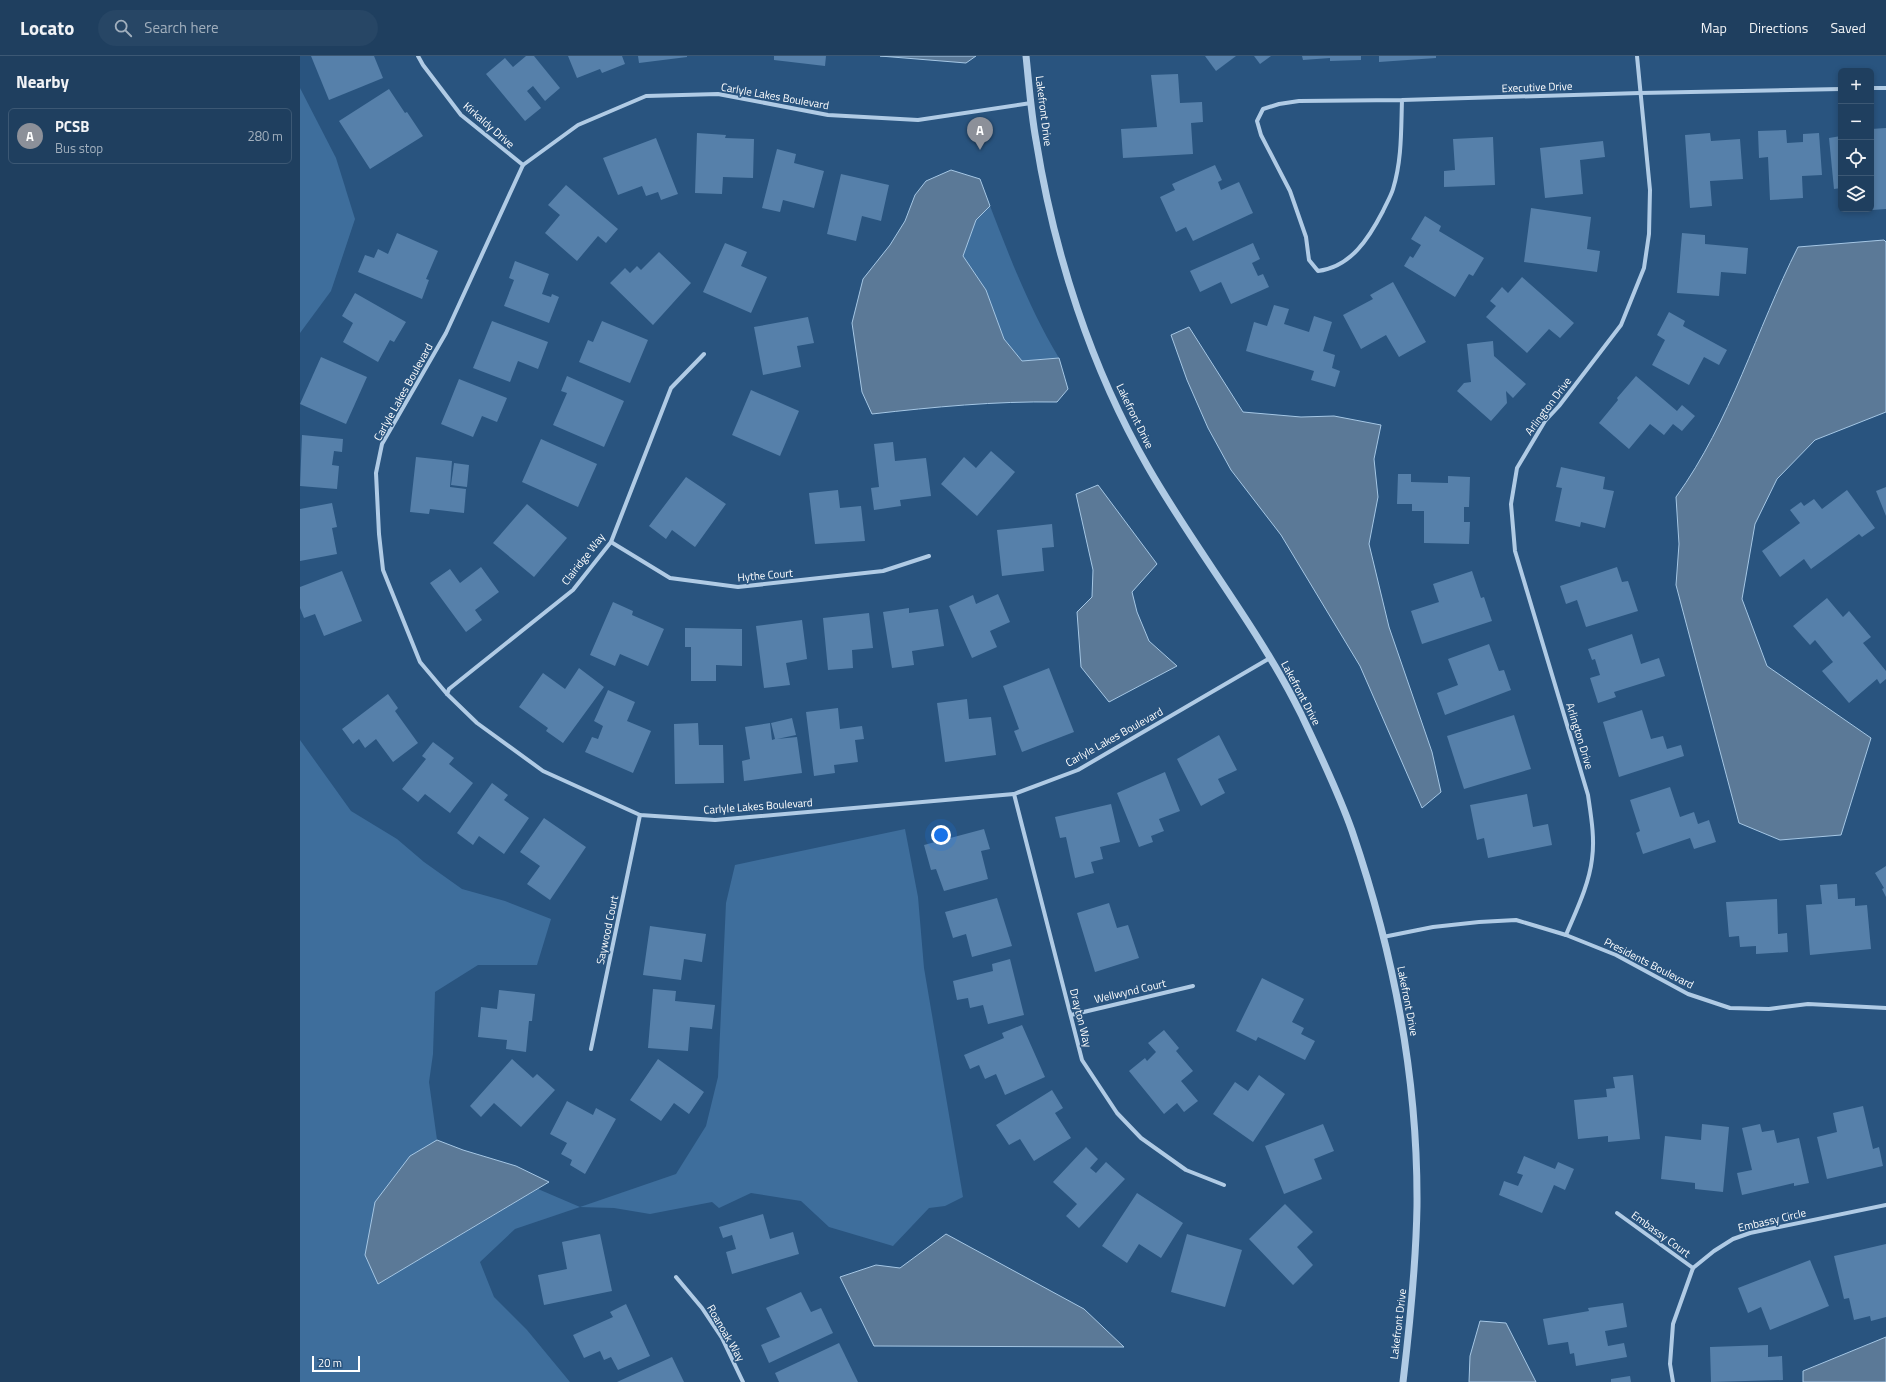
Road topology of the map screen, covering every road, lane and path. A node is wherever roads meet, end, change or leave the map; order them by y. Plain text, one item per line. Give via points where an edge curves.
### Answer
1 (418, 56) edge
2 (1026, 56) edge
3 (1637, 56) edge
4 (1874, 88) edge
5 (1886, 88) edge
6 (1838, 89) edge
7 (1640, 93) junction
8 (1402, 100) junction
9 (1031, 104) junction
10 (523, 165) junction
11 (704, 354) dead end
12 (610, 542) junction
13 (929, 556) dead end
14 (1270, 658) junction
15 (447, 694) junction
16 (1014, 794) junction
17 (640, 815) junction
18 (1566, 935) junction
19 (1383, 937) junction
20 (1193, 986) dead end
21 (1886, 1008) edge
22 (1071, 1015) junction
23 (591, 1049) dead end
24 (1224, 1185) dead end
25 (1886, 1206) edge
26 (1618, 1213) dead end
27 (1693, 1268) junction
28 (676, 1277) dead end
29 (743, 1382) edge
30 (1403, 1382) edge
31 (1673, 1382) edge

1 - 10 street, Kirkaldy Drive via 461,115
2 - 9 street, Lakefront Drive
3 - 7 street, Arlington Drive
4 - 5 street
6 - 7 street, Executive Drive
7 - 8 street, Executive Drive
7 - 18 street, Arlington Drive via 1650,190 1649,234 1641,278 1621,325 1545,421 1517,468 1511,504 1515,551 1588,795 1593,835 1592,860 1582,896
8 - 8 street, Executive Drive via 1400,154 1393,190 1363,244 1345,261 1330,269 1318,271 1309,260 1306,236 1290,191 1261,136 1257,121 1263,109 1279,104 1300,101
9 - 10 street, Carlyle Lakes Boulevard via 918,120 828,115 718,94 646,96 578,125
9 - 14 street, Lakefront Drive via 1042,175 1064,264 1112,396 1146,464
10 - 15 street, Carlyle Lakes Boulevard via 446,333 382,444 376,472 383,570 420,662
11 - 12 street, Clairidge Way via 671,388
12 - 13 street, Hythe Court via 670,578 738,587 883,572
12 - 15 street, Clairidge Way via 573,590 449,689
14 - 16 street, Carlyle Lakes Boulevard via 1078,770
14 - 19 street, Lakefront Drive via 1299,710 1329,775 1365,872
15 - 17 street, Carlyle Lakes Boulevard via 477,723 543,771
16 - 17 street, Carlyle Lakes Boulevard via 715,820
16 - 22 street, Drayton Way
17 - 23 street, Saywood Court
18 - 19 street, Presidents Boulevard via 1516,920 1433,927
18 - 21 street, Presidents Boulevard via 1616,955 1688,994 1730,1008 1769,1009 1808,1004
19 - 30 street, Lakefront Drive via 1406,1051 1416,1161 1415,1277
20 - 22 street, Wellwynd Court
22 - 24 street, Drayton Way via 1082,1060 1117,1113 1141,1138 1186,1170
25 - 27 street, Embassy Circle via 1750,1233 1733,1239
26 - 27 street, Embassy Court
27 - 31 street via 1672,1324 1670,1364
28 - 29 street, Roanoak Way via 702,1308 722,1338

